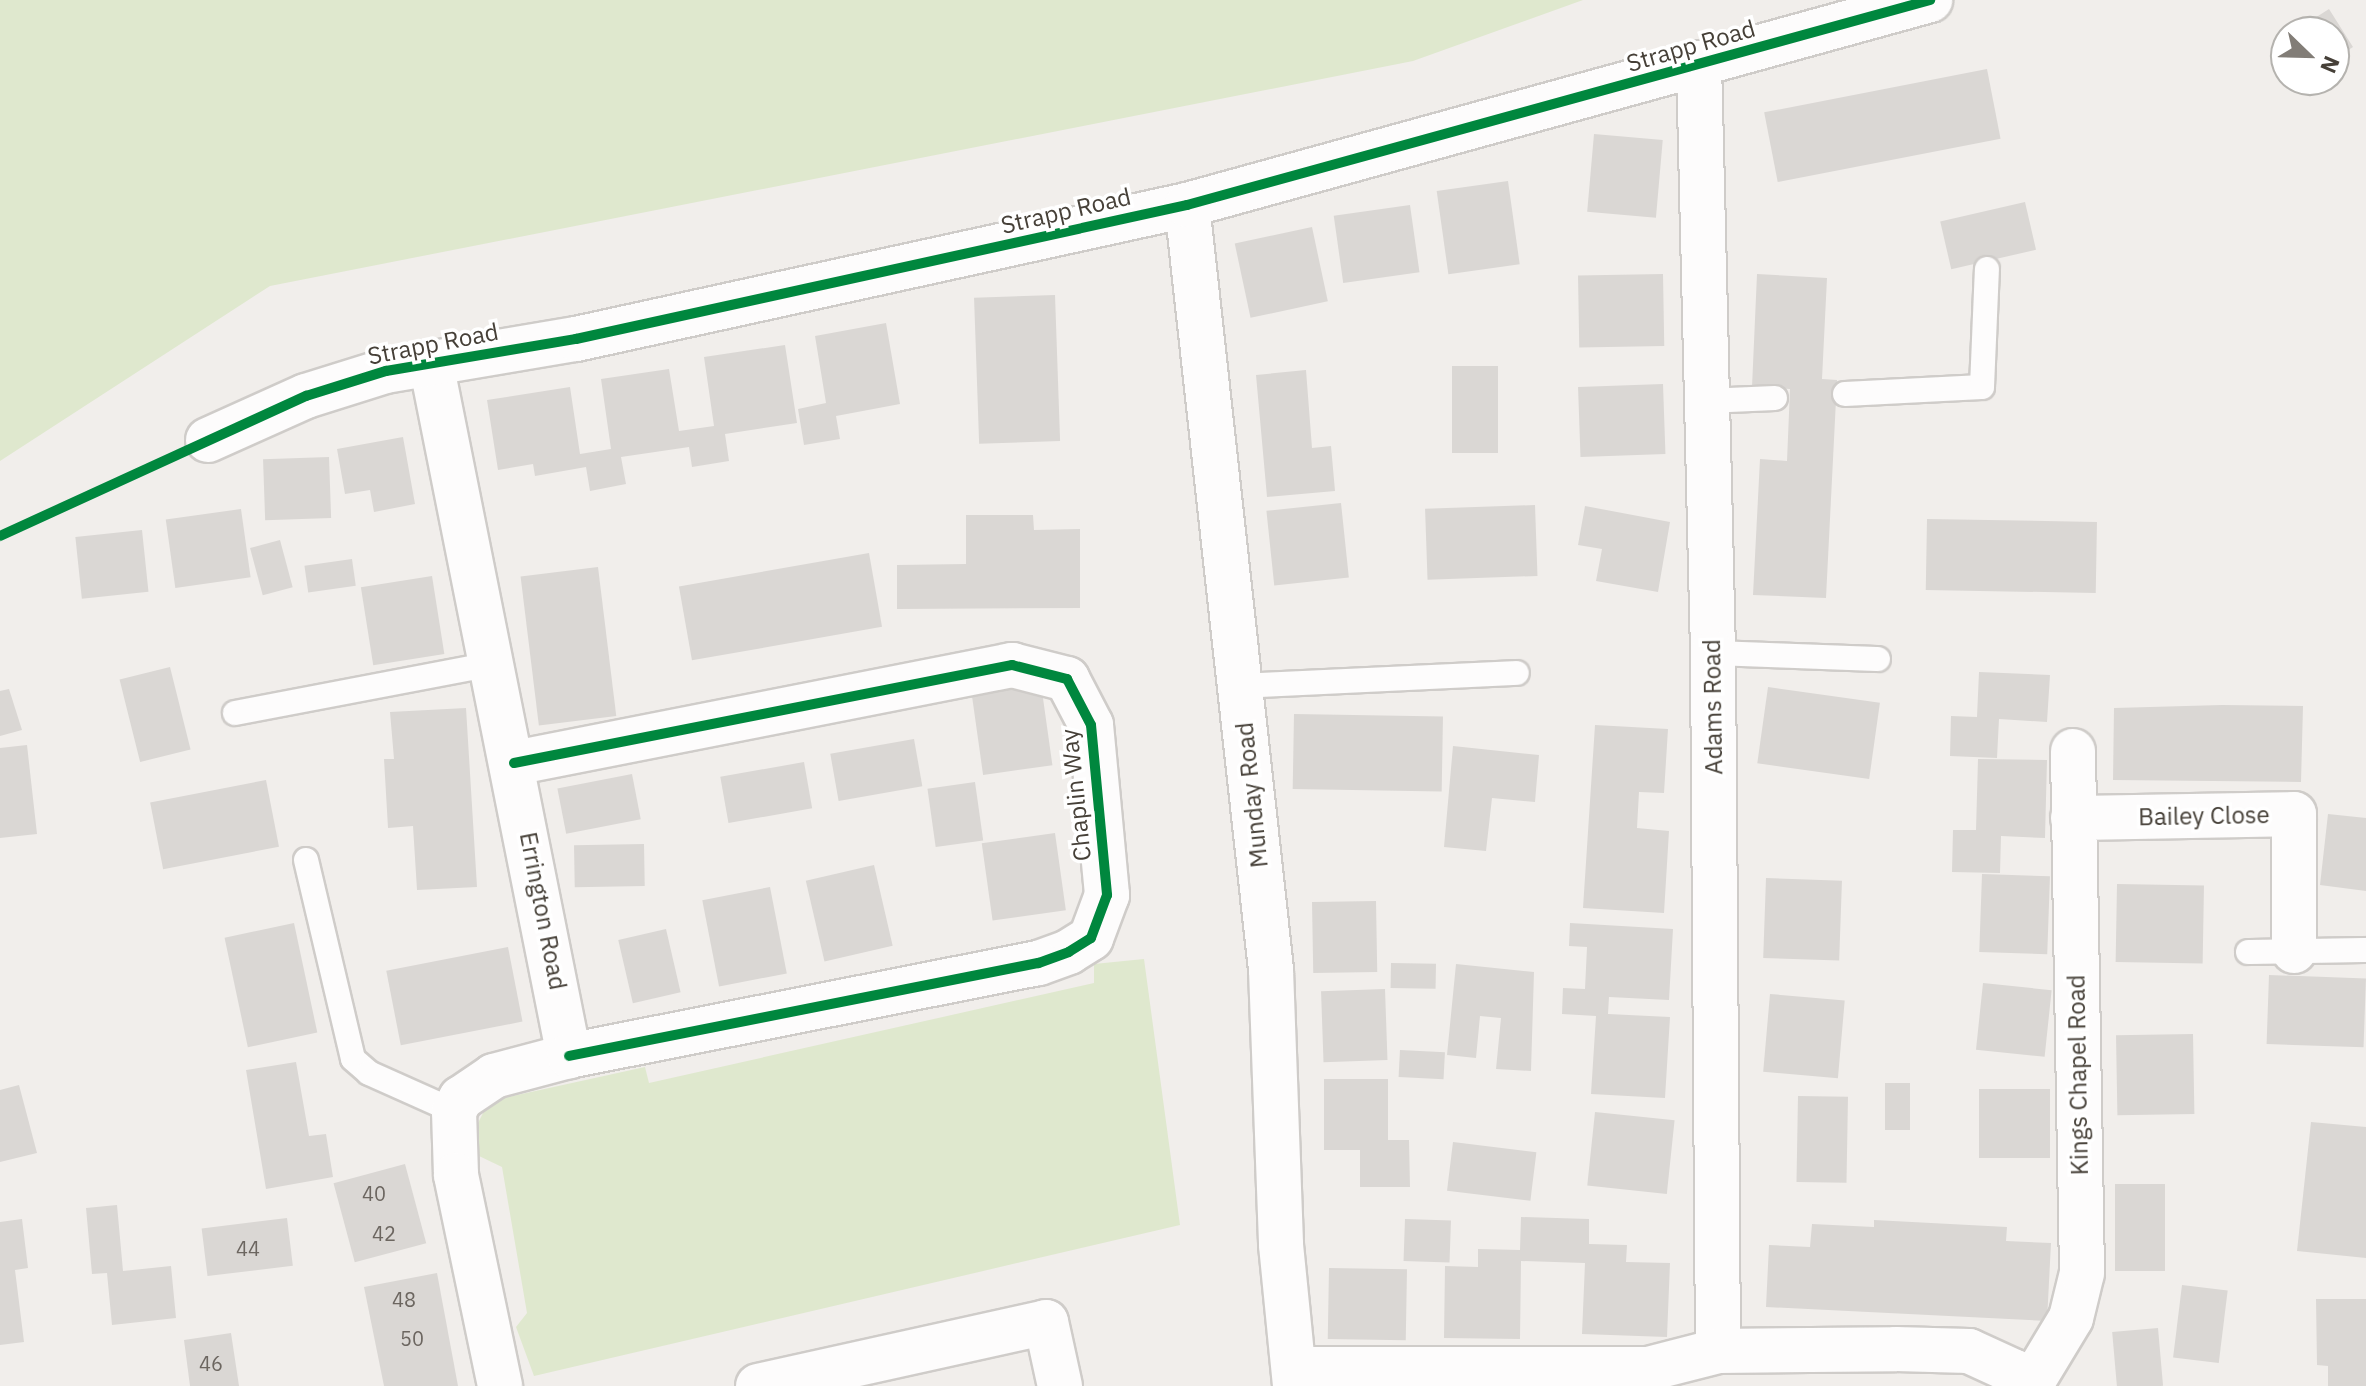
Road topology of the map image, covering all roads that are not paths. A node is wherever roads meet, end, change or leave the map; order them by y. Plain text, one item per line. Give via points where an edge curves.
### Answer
1 (1930, 0) edge
2 (1699, 63) junction
3 (1187, 205) junction
4 (1987, 269) dead end
5 (431, 363) junction
6 (1845, 394) dead end
7 (1775, 398) dead end
8 (1706, 401) junction
9 (208, 440) dead end
10 (1713, 653) junction
11 (1878, 659) dead end
12 (491, 664) junction
13 (1517, 673) dead end
14 (1240, 686) junction
15 (235, 713) dead end
16 (2073, 751) dead end
17 (514, 763) junction
18 (2073, 818) junction
19 (306, 860) dead end
20 (2366, 950) edge
21 (2294, 951) junction
22 (2248, 952) dead end
23 (569, 1056) junction
24 (454, 1111) junction
25 (1718, 1351) junction
26 (1294, 1377) edge
27 (500, 1386) edge
28 (758, 1386) edge
29 (1060, 1386) edge
30 (2029, 1386) edge

1 - 2 street, Strapp Road
2 - 3 street, Strapp Road via 1452,136
2 - 8 street, Adams Road
3 - 5 street, Strapp Road via 592,336
3 - 14 street, Munday Road
4 - 6 lane via 1982,387
5 - 9 street, Strapp Road via 306,396
5 - 12 street, Errington Road
7 - 8 lane
8 - 10 street, Adams Road
10 - 11 lane
10 - 25 street, Adams Road
12 - 15 lane
12 - 17 street, Errington Road
13 - 14 lane
14 - 26 street, Munday Road via 1271,970 1282,1263
16 - 18 street, Kings Chapel Road
17 - 23 street, Errington Road
17 - 23 street, Chaplin Way via 1012,665 1067,679 1091,725 1107,895 1091,938 1069,952
18 - 21 street, Bailey Close via 2294,814
18 - 30 street, Kings Chapel Road via 2082,1273 2071,1318
19 - 24 lane via 353,1059 369,1073
20 - 21 lane
21 - 22 lane
23 - 24 street via 494,1076 461,1098
24 - 27 street via 456,1175
25 - 26 street via 1648,1369
25 - 30 street via 1969,1351 2015,1372
28 - 29 street via 1046,1322

